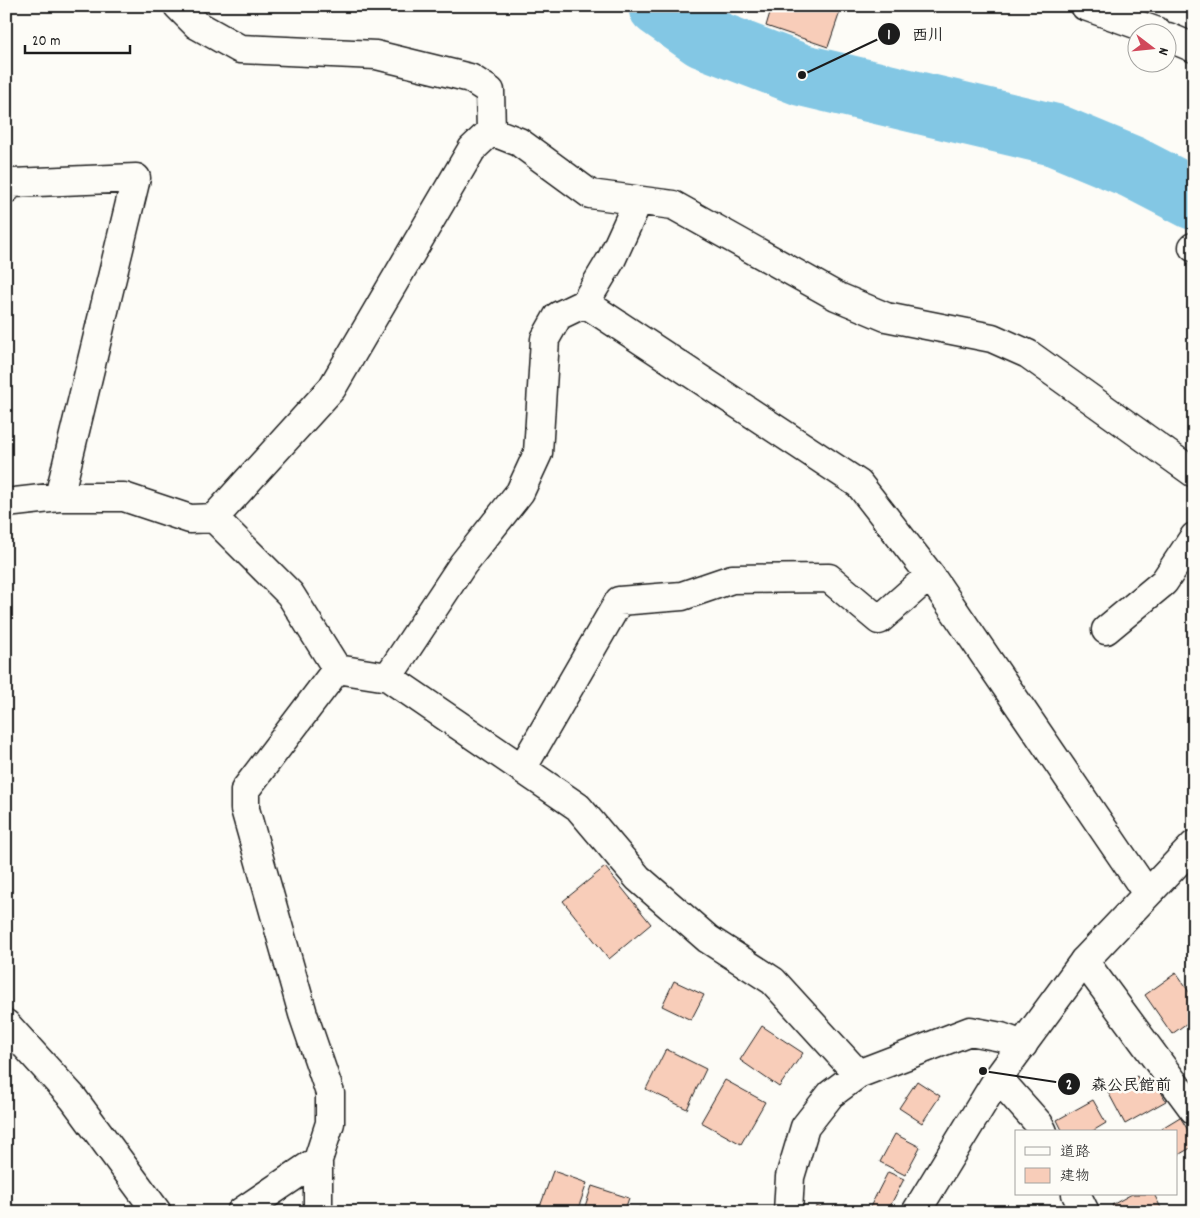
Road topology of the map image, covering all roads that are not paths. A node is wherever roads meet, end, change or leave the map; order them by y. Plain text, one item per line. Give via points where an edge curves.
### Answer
1 (178, 6) edge
2 (1085, 6) edge
3 (1150, 22) edge
4 (1178, 41) edge
5 (1194, 48) edge
6 (491, 131) junction
7 (6, 188) edge
8 (638, 201) junction
9 (585, 303) junction
10 (1194, 472) edge
11 (59, 497) junction
12 (6, 503) edge
13 (214, 518) junction
14 (1194, 538) edge
15 (930, 575) junction
16 (1106, 630) dead end
17 (337, 669) junction
18 (388, 677) junction
19 (522, 767) junction
20 (1194, 845) edge
21 (1147, 893) junction
22 (1084, 961) junction
23 (6, 1024) edge
24 (1023, 1045) junction
25 (858, 1074) junction
26 (998, 1078) junction
27 (1194, 1110) edge
28 (1042, 1130) edge
29 (318, 1160) junction
30 (1077, 1196) edge
31 (157, 1212) edge
32 (241, 1212) edge
33 (318, 1212) edge
34 (788, 1212) edge
35 (916, 1212) edge
36 (1085, 1212) edge

1 - 6 street via 197,25 240,50 376,55 470,78 490,91
2 - 3 street
4 - 5 street
6 - 8 street via 519,142 590,194
6 - 13 street via 472,149 332,388
7 - 11 street via 12,183 136,178
8 - 9 street via 612,258
8 - 10 street via 673,206 836,296 886,318 992,338 1028,354
9 - 15 street via 859,484
9 - 18 street via 558,316 545,339 538,453 520,492 463,564
11 - 12 street
11 - 13 street via 124,497 190,519
13 - 17 street via 290,594
14 - 16 street via 1164,582
15 - 19 street via 879,620 829,578 732,578 682,596 619,601
15 - 21 street
17 - 18 street
17 - 29 street via 245,790 245,809 303,1014 330,1093 330,1123
18 - 19 street
19 - 25 street via 578,807 638,878 708,939 774,981
20 - 21 street
21 - 22 street
22 - 24 street
22 - 27 street
23 - 31 street via 73,1098
24 - 25 street via 970,1031
24 - 26 street
25 - 34 street via 831,1094 805,1127 790,1177
26 - 28 street
26 - 35 street
29 - 32 street
29 - 33 street
30 - 36 street

